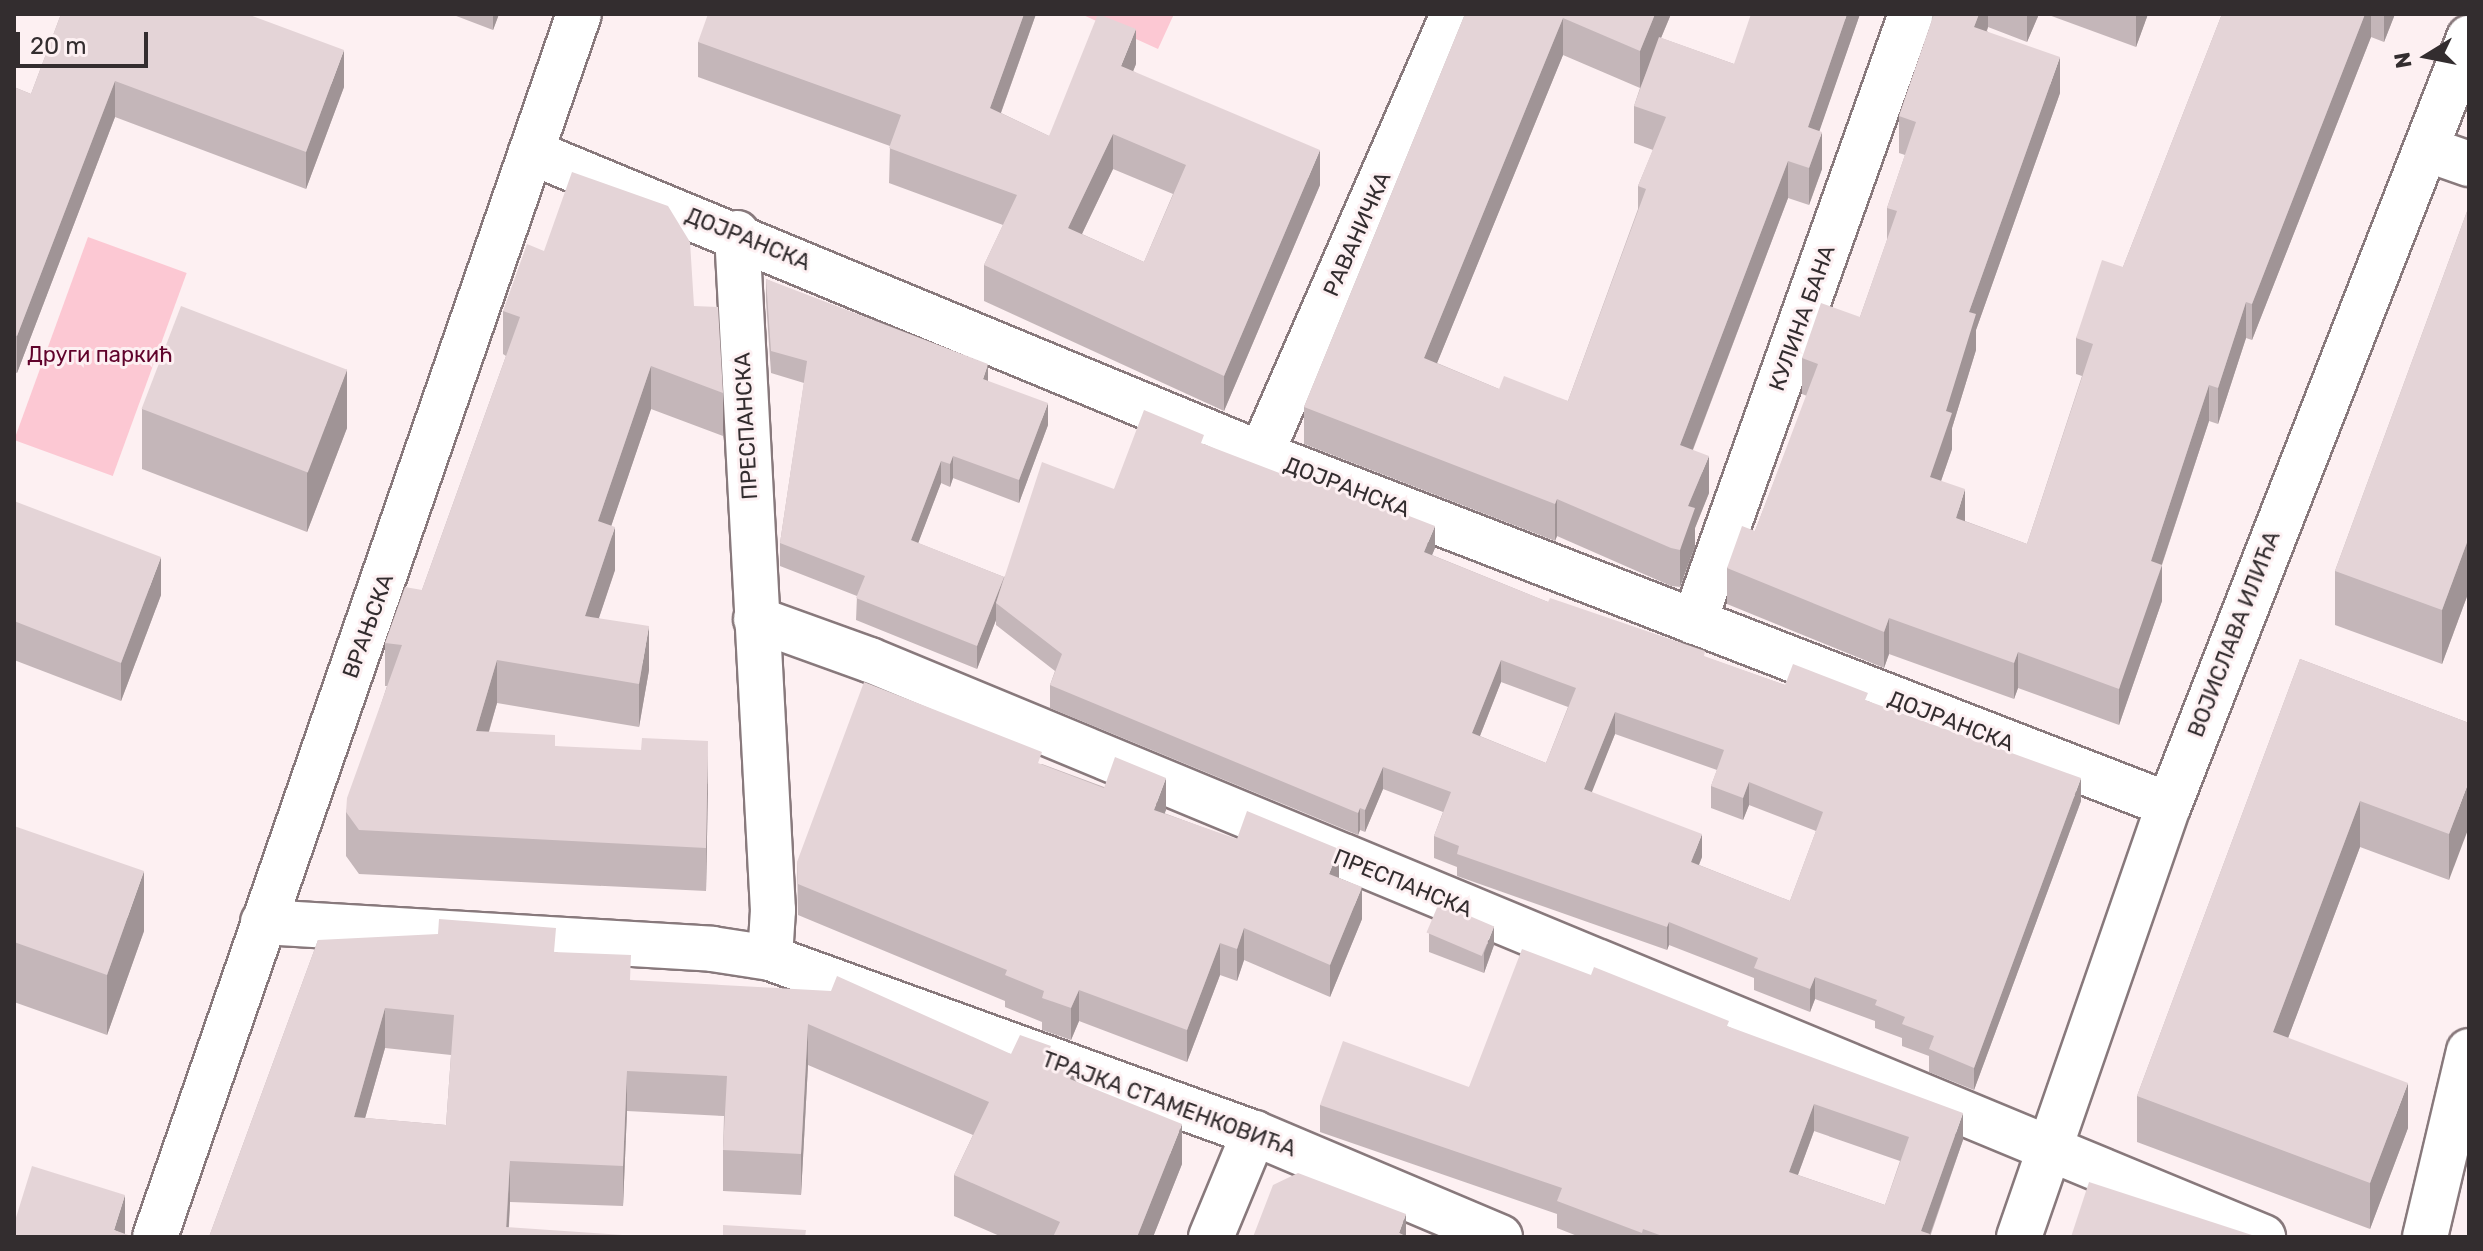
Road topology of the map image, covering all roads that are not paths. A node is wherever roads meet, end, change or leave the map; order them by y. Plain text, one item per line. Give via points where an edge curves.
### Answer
1 (579, 14) edge
2 (1453, 14) edge
3 (1911, 14) edge
4 (2469, 38) edge
5 (2426, 149) junction
6 (531, 152) junction
7 (2469, 164) edge
8 (737, 233) junction
9 (1261, 454) junction
10 (756, 619) junction
11 (1694, 622) junction
12 (2169, 805) junction
13 (263, 922) junction
14 (770, 958) junction
15 (2469, 1051) edge
16 (1254, 1133) junction
17 (2050, 1151) junction
18 (155, 1237) edge
19 (1211, 1237) edge
20 (1500, 1237) edge
21 (2019, 1237) edge
22 (2263, 1237) edge
23 (2425, 1237) edge

1 - 6 street, ВРАЊСКА
2 - 9 street, РАВАНИЧКА
3 - 11 street, КУЛИНА БАНА
4 - 5 street, ВОЈИСЛАВА ИЛИЋА
5 - 7 street
5 - 12 street, ВОЈИСЛАВА ИЛИЋА
6 - 8 street, ДОЈРАНСКА
6 - 13 street, ВРАЊСКА
8 - 9 street, ДОЈРАНСКА
8 - 10 street, ПРЕСПАНСКА
9 - 11 street, ДОЈРАНСКА
10 - 14 street, ПРЕСПАНСКА via 773,910
10 - 17 street, ПРЕСПАНСКА via 870,660
11 - 12 street, ДОЈРАНСКА
12 - 17 street, ВОЈИСЛАВА ИЛИЋА
13 - 14 street, ТРАЈКА СТАМЕНКОВИЋА via 712,949
13 - 18 street, ВРАЊСКА
14 - 16 street, ТРАЈКА СТАМЕНКОВИЋА
15 - 23 street
16 - 19 street
16 - 20 street, ТРАЈКА СТАМЕНКОВИЋА
17 - 21 street, ВОЈИСЛАВА ИЛИЋА
17 - 22 street, ПРЕСПАНСКА

